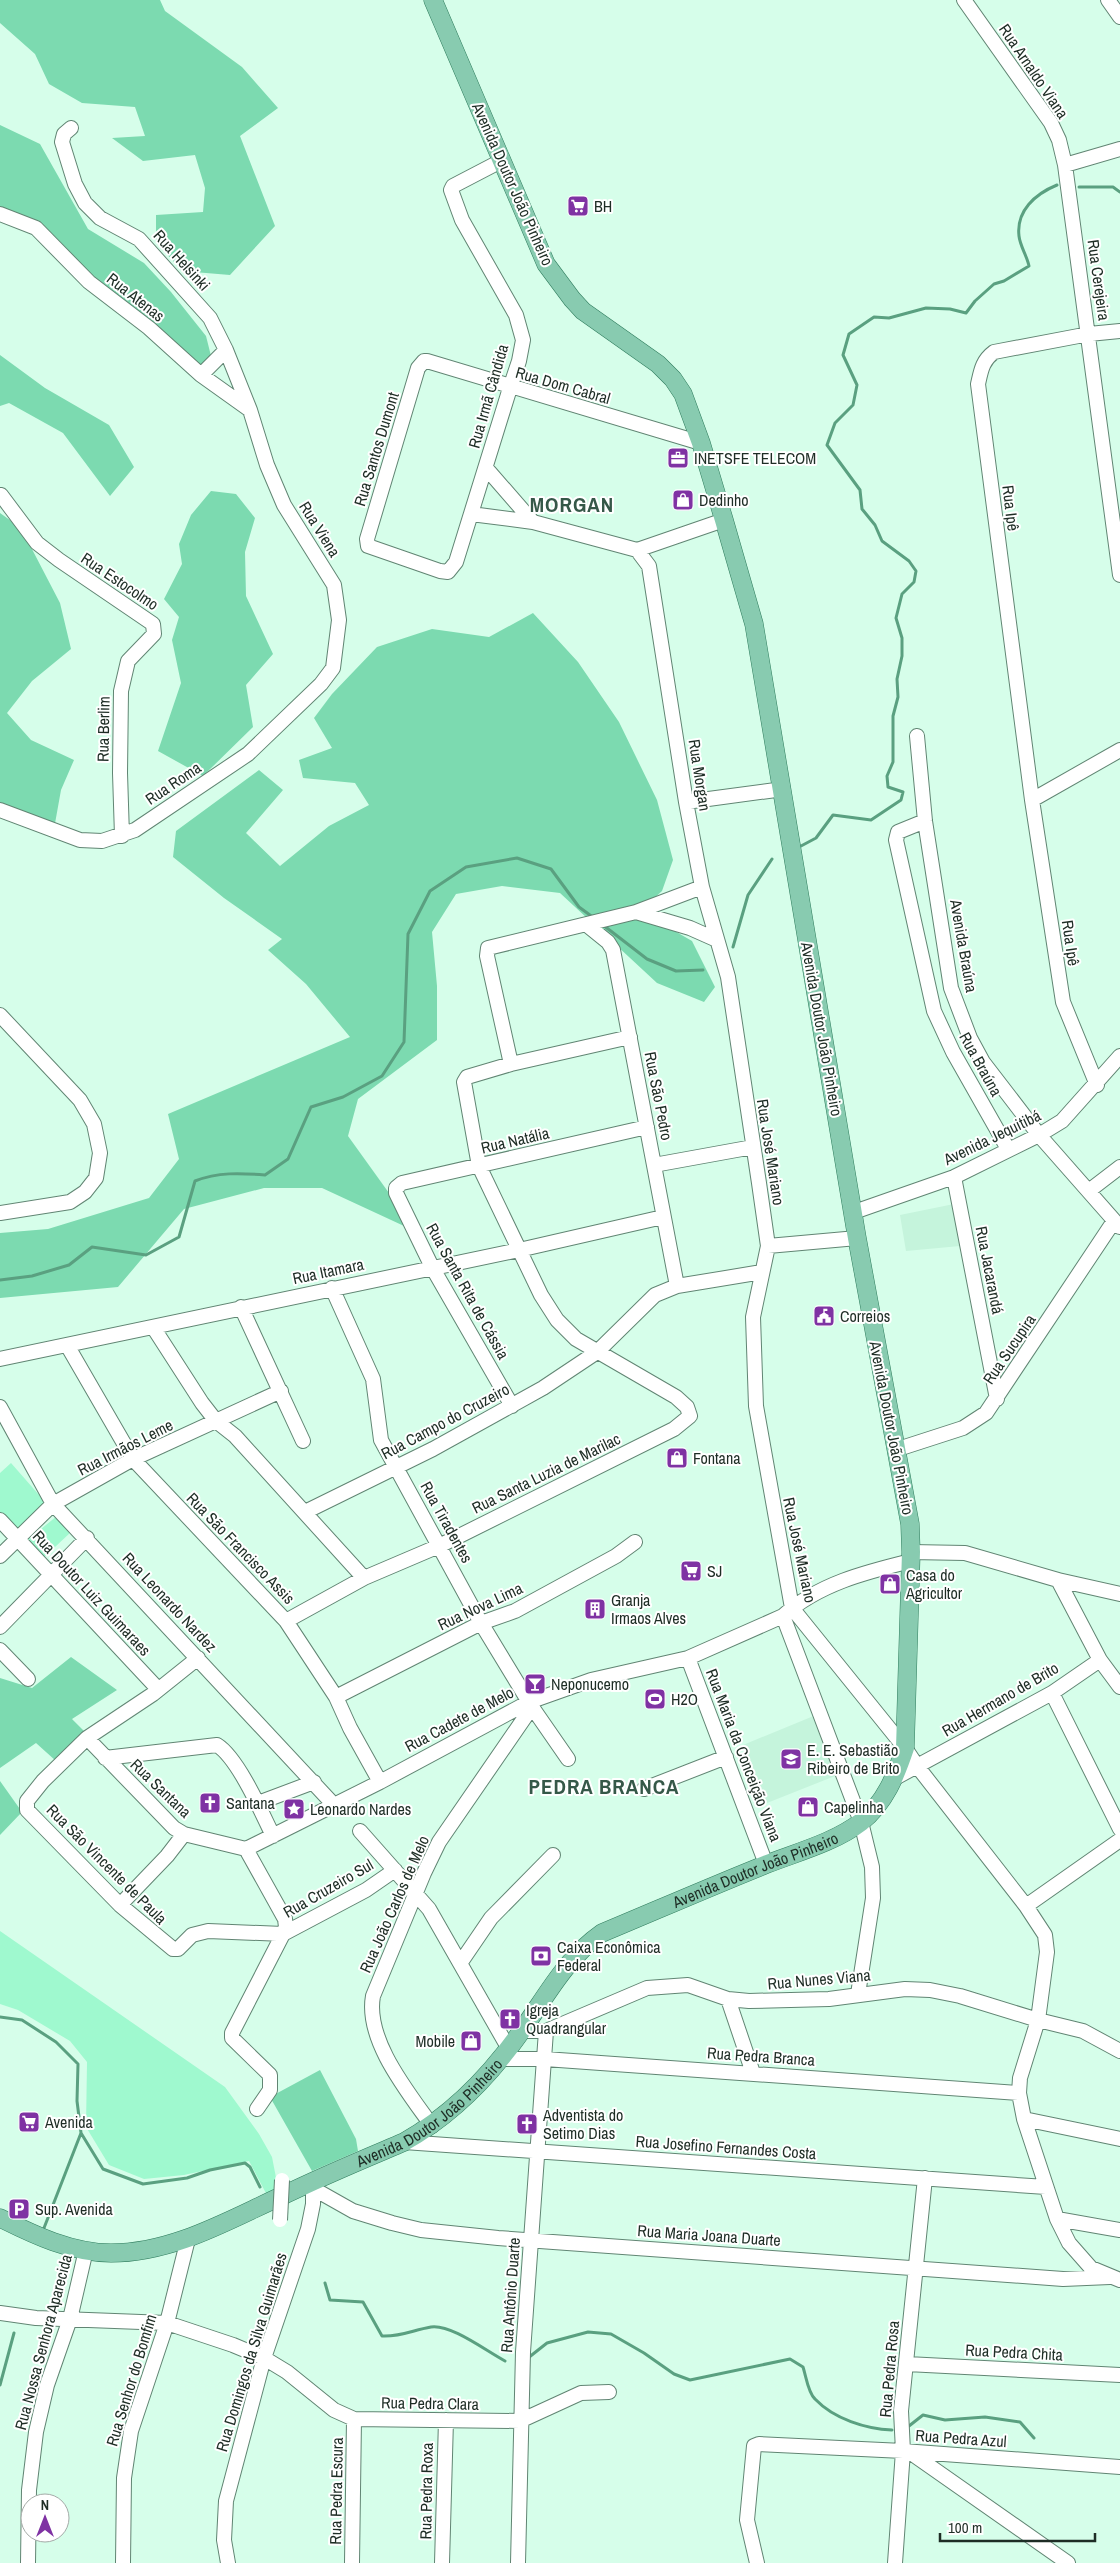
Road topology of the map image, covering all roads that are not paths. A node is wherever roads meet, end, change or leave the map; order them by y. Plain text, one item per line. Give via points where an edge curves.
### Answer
1 (433, 0) edge
2 (964, 0) edge
3 (1108, 0) edge
4 (1120, 17) edge
5 (71, 128) dead end
6 (1120, 149) edge
7 (501, 161) junction
8 (1065, 165) junction
9 (0, 214) edge
10 (1120, 330) edge
11 (1089, 334) junction
12 (226, 350) junction
13 (418, 368) joint
14 (201, 375) junction
15 (510, 388) junction
16 (250, 410) junction
17 (701, 443) junction
18 (486, 468) junction
19 (1, 495) edge
20 (471, 514) junction
21 (724, 520) junction
22 (533, 522) junction
23 (637, 550) junction
24 (456, 562) joint
25 (1120, 575) edge
26 (154, 634) joint
27 (333, 668) joint
28 (917, 736) dead end
29 (1120, 750) edge
30 (783, 789) junction
31 (1032, 800) junction
32 (686, 802) junction
33 (0, 810) edge
34 (925, 822) junction
35 (122, 836) junction
36 (702, 887) junction
37 (636, 912) junction
38 (587, 925) junction
39 (717, 940) junction
40 (951, 988) junction
41 (931, 992) junction
42 (732, 1007) joint
43 (0, 1015) edge
44 (630, 1037) junction
45 (1120, 1056) edge
46 (511, 1064) junction
47 (1097, 1085) junction
48 (647, 1127) junction
49 (1039, 1135) junction
50 (753, 1147) junction
51 (1008, 1149) junction
52 (654, 1165) junction
53 (479, 1166) junction
54 (1120, 1167) edge
55 (954, 1177) junction
56 (1090, 1190) junction
57 (396, 1192) joint
58 (854, 1212) junction
59 (0, 1213) edge
60 (663, 1218) junction
61 (1117, 1224) edge
62 (857, 1238) junction
63 (768, 1246) junction
64 (519, 1250) junction
65 (432, 1267) junction
66 (762, 1272) junction
67 (677, 1286) junction
68 (332, 1288) junction
69 (241, 1307) junction
70 (153, 1326) junction
71 (67, 1345) junction
72 (597, 1352) junction
73 (0, 1359) edge
74 (281, 1391) junction
75 (997, 1400) junction
76 (512, 1406) junction
77 (0, 1407) edge
78 (216, 1421) junction
79 (303, 1441) dead end
80 (895, 1450) junction
81 (133, 1459) junction
82 (396, 1467) junction
83 (53, 1504) junction
84 (305, 1512) junction
85 (0, 1520) edge
86 (87, 1538) junction
87 (17, 1539) junction
88 (635, 1542) dead end
89 (438, 1546) junction
90 (0, 1556) edge
91 (911, 1557) junction
92 (51, 1576) junction
93 (364, 1578) junction
94 (1058, 1580) junction
95 (1120, 1594) edge
96 (787, 1612) junction
97 (286, 1621) junction
98 (481, 1623) junction
99 (0, 1627) edge
100 (808, 1628) junction
101 (791, 1636) junction
102 (0, 1650) edge
103 (198, 1658) junction
104 (688, 1658) junction
105 (1100, 1660) junction
106 (28, 1678) dead end
107 (1120, 1687) edge
108 (158, 1689) junction
109 (1052, 1693) junction
110 (336, 1697) junction
111 (530, 1704) junction
112 (87, 1738) junction
113 (905, 1748) junction
114 (105, 1758) junction
115 (568, 1758) dead end
116 (726, 1758) junction
117 (917, 1766) junction
118 (895, 1778) junction
119 (314, 1782) junction
120 (380, 1782) junction
121 (644, 1789) dead end
122 (258, 1803) junction
123 (334, 1806) junction
124 (861, 1822) junction
125 (1120, 1829) edge
126 (360, 1831) dead end
127 (184, 1834) junction
128 (273, 1836) junction
129 (1120, 1840) edge
130 (246, 1849) junction
131 (553, 1855) dead end
132 (766, 1864) junction
133 (395, 1870) junction
134 (416, 1893) junction
135 (120, 1905) junction
136 (1026, 1906) junction
137 (283, 1934) junction
138 (461, 1962) junction
139 (858, 1994) junction
140 (728, 1999) junction
141 (1038, 2020) junction
142 (522, 2031) junction
143 (546, 2031) junction
144 (1120, 2051) edge
145 (504, 2054) junction
146 (545, 2059) junction
147 (753, 2073) junction
148 (1019, 2093) junction
149 (257, 2109) dead end
150 (1024, 2119) junction
151 (432, 2126) junction
152 (1120, 2139) edge
153 (404, 2142) junction
154 (538, 2152) junction
155 (925, 2178) junction
156 (282, 2180) dead end
157 (313, 2185) junction
158 (1046, 2186) junction
159 (0, 2218) edge
160 (1057, 2219) junction
161 (280, 2220) dead end
162 (1120, 2230) edge
163 (188, 2239) junction
164 (531, 2240) junction
165 (86, 2250) junction
166 (916, 2267) junction
167 (1115, 2278) edge
168 (0, 2313) edge
169 (70, 2319) junction
170 (167, 2323) junction
171 (264, 2358) junction
172 (907, 2364) junction
173 (1120, 2376) edge
174 (609, 2392) dead end
175 (354, 2419) junction
176 (446, 2420) junction
177 (520, 2421) junction
178 (906, 2451) junction
179 (1120, 2467) edge
180 (28, 2563) edge
181 (123, 2563) edge
182 (228, 2563) edge
183 (352, 2563) edge
184 (442, 2563) edge
185 (518, 2563) edge
186 (757, 2563) edge
187 (894, 2563) edge
188 (1068, 2563) edge

1 - 7 main road, Avenida Doutor João Pinheiro
2 - 8 street, Rua Arnaldo Viana via 1051,123
3 - 4 street
5 - 12 street, Rua Helsinki via 64,134 62,142 75,184 85,203 100,218 139,239 210,318
6 - 8 street
7 - 15 street, Rua Irmã Cândida via 451,190 462,220 516,315 520,328 523,340
7 - 17 main road, Avenida Doutor João Pinheiro via 546,264 583,310 658,364 673,379 683,394
8 - 11 street, Rua Cerejeira
9 - 14 street, Rua Atenas via 36,228 89,282 149,328
10 - 11 street, Rua Ipê
11 - 25 street, Rua Cerejeira
11 - 31 street, Rua Ipê via 994,352 981,367 978,384
12 - 14 street
12 - 16 street, Rua Helsinki
13 - 15 street, Rua Dom Cabral via 428,361
13 - 24 street, Rua Santos Dumont via 367,539 368,546 440,571 448,572
14 - 16 street, Rua Atenas
15 - 17 street, Rua Dom Cabral
15 - 18 street, Rua Irmã Cândida
16 - 27 street, Rua Viena via 284,505 334,585 339,620
17 - 21 main road, Avenida Doutor João Pinheiro
18 - 20 street, Rua Irmã Cândida
18 - 22 street
19 - 26 street, Rua Estocolmo via 37,543 151,622
20 - 22 street
20 - 24 street, Rua Irmã Cândida
21 - 23 street
21 - 30 main road, Avenida Doutor João Pinheiro via 754,624
22 - 23 street
23 - 32 street, Rua Morgan via 649,566
26 - 35 street, Rua Berlim via 128,661 121,691
27 - 35 street, Rua Roma via 308,697 248,754
28 - 34 street, Avenida Braúna
29 - 31 street
30 - 32 street
30 - 58 main road, Avenida Doutor João Pinheiro
31 - 47 street, Rua Ipê via 1063,1002
32 - 36 street, Rua Morgan
33 - 35 street, Rua Roma via 80,840
34 - 40 street, Avenida Braúna
34 - 41 street, Rua Braúna via 898,832 896,840
36 - 37 street
36 - 39 street, Rua Morgan
37 - 38 street
37 - 39 street via 690,928
38 - 44 street, Rua São Pedro via 614,950
38 - 46 street via 488,948
39 - 42 street, Rua Morgan
40 - 41 street
40 - 49 street, Avenida Braúna via 983,1062
41 - 51 street, Rua Braúna via 934,1010 950,1045
42 - 50 street, Rua José Mariano
43 - 59 street via 80,1100 94,1124 100,1153 96,1178 85,1192 70,1202
44 - 46 street
44 - 48 street, Rua São Pedro
45 - 47 street, Avenida Jequitibá
46 - 53 street via 467,1077 464,1082
47 - 49 street, Avenida Jequitibá via 1062,1121
48 - 52 street, Rua São Pedro
48 - 53 street, Rua Natália
49 - 51 street, Avenida Jequitibá
49 - 56 street, Avenida Braúna
50 - 52 street
50 - 63 street, Rua José Mariano
51 - 55 street, Avenida Jequitibá
52 - 60 street, Rua São Pedro
53 - 57 street, Rua Natália via 402,1183
53 - 64 street
54 - 56 street
55 - 58 street, Avenida Jequitibá
55 - 75 street, Rua Jacarandá
56 - 61 street, Avenida Braúna
57 - 65 street, Rua Santa Rita de Cássia
58 - 62 main road, Avenida Doutor João Pinheiro
60 - 64 street, Rua Itamara
60 - 67 street, Rua São Pedro
61 - 75 street, Rua Sucupira
62 - 63 street
62 - 80 main road, Avenida Doutor João Pinheiro
63 - 66 street, Rua José Mariano
64 - 65 street, Rua Itamara
64 - 72 street via 557,1320 576,1339
65 - 68 street, Rua Itamara
65 - 76 street, Rua Santa Rita de Cássia
66 - 67 street, Rua Campo do Cruzeiro
66 - 96 street, Rua José Mariano via 753,1317 756,1406
67 - 72 street, Rua Campo do Cruzeiro via 649,1299
68 - 69 street, Rua Itamara
68 - 82 street, Rua Tiradentes via 373,1379 379,1431
69 - 70 street, Rua Itamara
69 - 74 street
70 - 71 street, Rua Itamara
70 - 78 street
71 - 73 street, Rua Itamara
71 - 81 street, Rua São Francisco Assis
72 - 76 street, Rua Campo do Cruzeiro
72 - 89 street, Rua Santa Luzia de Marilac via 676,1397 690,1413 687,1421
74 - 78 street, Rua Irmãos Leme
74 - 79 street
75 - 80 street, Rua Sucupira via 986,1413 963,1428
76 - 82 street, Rua Campo do Cruzeiro
77 - 83 street, Rua Leonardo Nardez
78 - 81 street, Rua Irmãos Leme
78 - 84 street via 235,1436
80 - 91 main road, Avenida Doutor João Pinheiro via 910,1524
81 - 83 street, Rua Irmãos Leme
81 - 97 street, Rua São Francisco Assis
82 - 84 street, Rua Campo do Cruzeiro
82 - 89 street, Rua Tiradentes
83 - 86 street, Rua Leonardo Nardez
83 - 87 street, Rua Irmãos Leme
84 - 93 street
85 - 87 street, Rua Doutor Luiz Guimaraes
86 - 92 street
86 - 103 street, Rua Leonardo Nardez
87 - 90 street, Rua Irmãos Leme
87 - 92 street, Rua Doutor Luiz Guimaraes
88 - 98 street, Rua Nova Lima via 616,1556 514,1611
89 - 93 street, Rua Santa Luzia de Marilac
89 - 98 street, Rua Tiradentes
91 - 94 street, Rua Cadete de Melo via 965,1553
91 - 96 street, Rua Cadete de Melo via 831,1586
91 - 113 main road, Avenida Doutor João Pinheiro
92 - 99 street
92 - 108 street, Rua Doutor Luiz Guimaraes
93 - 97 street, Rua Santa Luzia de Marilac
94 - 95 street, Rua Cadete de Melo
94 - 105 street
96 - 100 street, Rua José Mariano
96 - 101 street
96 - 104 street, Rua Cadete de Melo
97 - 110 street, Rua São Francisco Assis
98 - 110 street, Rua Nova Lima
98 - 111 street, Rua Tiradentes
100 - 101 street
100 - 113 street, Rua José Mariano
101 - 124 street
102 - 106 street
103 - 108 street
103 - 119 street, Rua Leonardo Nardez
104 - 111 street, Rua Cadete de Melo via 592,1680
104 - 116 street, Rua Maria da Conceição Viana
105 - 107 street
105 - 109 street, Rua Hermano de Brito
108 - 112 street
109 - 117 street, Rua Hermano de Brito
109 - 125 street
110 - 120 street, Rua São Francisco Assis
111 - 115 street, Rua Tiradentes
111 - 120 street, Rua Cadete de Melo
111 - 134 street, Rua João Carlos de Melo via 439,1842
112 - 114 street, Rua Santana
112 - 135 street, Rua São Vincente de Paula via 43,1781 27,1801 27,1810
113 - 117 street, Rua José Mariano
113 - 118 main road, Avenida Doutor João Pinheiro
114 - 122 street via 217,1745
114 - 127 street, Rua Santana via 145,1800
116 - 121 street
116 - 132 street, Rua Maria da Conceição Viana
117 - 118 street, Rua Hermano de Brito
117 - 136 street, Rua José Mariano
118 - 124 main road, Avenida Doutor João Pinheiro via 879,1804
119 - 122 street
119 - 123 street, Rua Leonardo Nardez
120 - 123 street, Rua Cadete de Melo
122 - 128 street
123 - 128 street, Rua Cadete de Melo
124 - 132 main road, Avenida Doutor João Pinheiro
124 - 139 street via 873,1880
126 - 133 street
127 - 130 street, Rua Santana
127 - 135 street
128 - 130 street, Rua Cadete de Melo
129 - 136 street
130 - 137 street via 285,1919
131 - 138 street via 491,1918
132 - 142 main road, Avenida Doutor João Pinheiro via 602,1933 564,1968
133 - 134 street
133 - 137 street, Rua Cruzeiro Sul via 366,1890
134 - 138 street
134 - 151 street, Rua João Carlos de Melo via 373,1996 371,2013 383,2051
135 - 137 street, Rua São Vincente de Paula via 173,1949 178,1949 192,1935 208,1931
136 - 141 street, Rua José Mariano via 1045,1935 1047,1945
137 - 149 street, Rua Cruzeiro Sul via 232,2032 232,2038 270,2075 270,2090
138 - 145 street
139 - 140 street, Rua Nunes Viana via 829,1999
139 - 141 street, Rua Nunes Viana via 930,1990
140 - 143 street, Rua Nunes Viana via 688,1985 647,1988
140 - 147 street
141 - 144 street, Rua Nunes Viana via 1083,2031
141 - 148 street, Rua José Mariano via 1020,2078
142 - 143 street, Rua Nunes Viana
142 - 145 main road, Avenida Doutor João Pinheiro
143 - 146 street, Rua Antônio Duarte
145 - 146 street, Rua Pedra Branca
145 - 151 main road, Avenida Doutor João Pinheiro via 474,2090
146 - 147 street, Rua Pedra Branca
146 - 154 street, Rua Antônio Duarte
147 - 148 street, Rua Pedra Branca
148 - 150 street
150 - 152 street
150 - 158 street
151 - 153 main road, Avenida Doutor João Pinheiro
153 - 154 street, Rua Josefino Fernandes Costa
153 - 157 main road, Avenida Doutor João Pinheiro
154 - 155 street, Rua Josefino Fernandes Costa
154 - 164 street, Rua Antônio Duarte
155 - 158 street, Rua Josefino Fernandes Costa
155 - 166 street, Rua Pedra Rosa
156 - 161 street, bridge
157 - 163 main road, Avenida Doutor João Pinheiro
157 - 164 street, Rua Maria Joana Duarte via 353,2211 421,2230
157 - 171 street, Rua Domingos da Silva Guimarães via 308,2229
158 - 160 street
159 - 165 main road, Avenida Doutor João Pinheiro via 39,2237
160 - 162 street
160 - 167 street via 1078,2256 1091,2268
163 - 165 main road, Avenida Doutor João Pinheiro via 135,2252
163 - 170 street, Rua Senhor do Bomfim
164 - 166 street, Rua Maria Joana Duarte
164 - 177 street, Rua Antônio Duarte
165 - 169 street, Rua Nossa Senhora Aparecida
166 - 167 street, Rua Maria Joana Duarte via 1063,2279
166 - 172 street, Rua Pedra Rosa
168 - 169 street, Rua Pedra Clara
169 - 170 street, Rua Pedra Clara
169 - 180 street, Rua Nossa Senhora Aparecida via 47,2385 36,2432 29,2490
170 - 171 street, Rua Pedra Clara
170 - 181 street, Rua Senhor do Bomfim via 131,2431 124,2478
171 - 175 street, Rua Pedra Clara via 334,2410
171 - 182 street, Rua Domingos da Silva Guimarães via 226,2501 224,2540
172 - 173 street, Rua Pedra Chita
172 - 178 street, Rua Pedra Rosa via 901,2411
174 - 177 street, Rua Pedra Clara via 581,2393
175 - 176 street, Rua Pedra Clara
175 - 183 street, Rua Pedra Escura
176 - 177 street, Rua Pedra Clara
176 - 184 street, Rua Pedra Roxa
177 - 185 street, Rua Antônio Duarte
178 - 179 street, Rua Pedra Azul
178 - 186 street, Rua Pedra Azul via 770,2443 754,2446 747,2520
178 - 187 street, Rua Pedra Rosa
178 - 188 street

